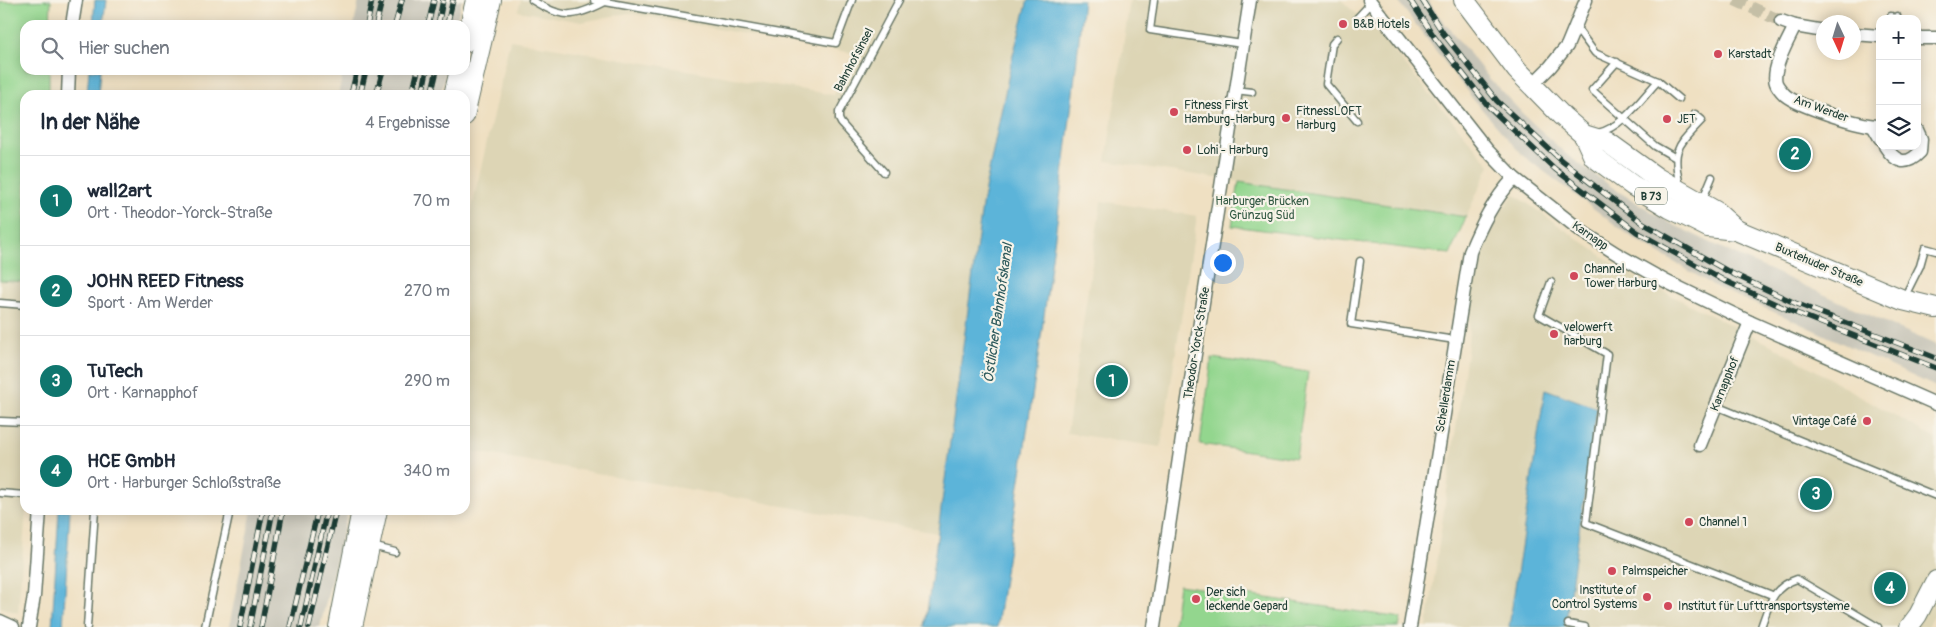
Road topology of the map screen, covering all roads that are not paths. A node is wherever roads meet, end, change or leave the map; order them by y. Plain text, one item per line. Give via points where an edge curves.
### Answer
1 (76, 0) edge
2 (484, 0) edge
3 (492, 0) edge
4 (532, 0) edge
5 (594, 0) edge
6 (852, 0) edge
7 (899, 0) edge
8 (1154, 0) edge
9 (1250, 0) edge
10 (1464, 0) edge
11 (1586, 0) edge
12 (1370, 1) edge
13 (605, 2) junction
14 (473, 7) edge
15 (1357, 18) dead end
16 (73, 20) edge
17 (470, 20) edge
18 (1781, 21) tunnel mouth
19 (1575, 26) junction
20 (1795, 26) junction
21 (1816, 30) edge
22 (1861, 35) edge
23 (1876, 36) edge
24 (1337, 38) dead end
25 (1921, 38) edge
26 (1936, 38) edge
27 (1242, 44) junction
28 (1617, 62) junction
29 (69, 75) edge
30 (458, 75) edge
31 (1658, 81) junction
32 (1531, 86) junction
33 (68, 90) edge
34 (454, 90) edge
35 (1235, 90) junction
36 (1252, 92) dead end
37 (470, 95) edge
38 (1679, 100) dead end
39 (1695, 114) dead end
40 (1623, 118) junction
41 (1357, 122) dead end
42 (1876, 126) edge
43 (1584, 136) junction
44 (1888, 150) edge
45 (1920, 150) edge
46 (1676, 158) junction
47 (884, 172) dead end
48 (1712, 177) dead end
49 (1514, 178) junction
50 (1683, 194) junction
51 (1701, 204) junction
52 (1736, 230) junction
53 (1936, 251) edge
54 (1360, 261) dead end
55 (1551, 282) dead end
56 (1903, 300) junction
57 (0, 303) edge
58 (20, 305) edge
59 (1936, 308) edge
60 (1936, 321) edge
61 (1750, 322) junction
62 (1455, 340) junction
63 (1936, 404) edge
64 (1716, 406) junction
65 (0, 421) edge
66 (20, 422) edge
67 (1700, 445) dead end
68 (0, 492) edge
69 (20, 494) edge
70 (1936, 496) edge
71 (40, 515) edge
72 (95, 515) edge
73 (229, 515) edge
74 (360, 515) edge
75 (377, 515) edge
76 (371, 545) junction
77 (395, 552) dead end
78 (1936, 580) edge
79 (1772, 595) junction
80 (0, 621) edge
81 (1568, 624) dead end
82 (13, 627) edge
83 (29, 627) edge
84 (86, 627) edge
85 (205, 627) edge
86 (338, 627) edge
87 (353, 627) edge
88 (1154, 627) edge
89 (1410, 627) edge
90 (1585, 627) edge
91 (1761, 627) edge
92 (1878, 627) edge
93 (1909, 627) edge

1 - 16 street
2 - 14 lane
3 - 37 main road
4 - 13 lane via 568,15 586,12
5 - 13 lane
6 - 13 lane via 836,43
7 - 47 lane, Bahnhofsinsel via 839,112 841,123
8 - 27 lane via 1150,30
9 - 27 street, Theodor-Yorck-Straße
10 - 32 main road, Buxtehuder Straße / B 73
11 - 19 street
12 - 15 lane
12 - 49 street, Karnapp via 1487,150
14 - 17 main road
18 - 20 street
19 - 28 lane via 1595,53
19 - 32 street via 1567,46
20 - 21 street
20 - 42 street, Am Werder via 1776,68 1776,83 1786,96 1805,105
22 - 23 street
24 - 41 lane via 1332,44 1326,84
25 - 26 street
27 - 35 street, Theodor-Yorck-Straße
28 - 31 lane
28 - 40 lane via 1592,90
29 - 33 street
30 - 34 main road
31 - 38 lane
31 - 40 lane
32 - 43 main road, Buxtehuder Straße / B 73
35 - 36 lane
35 - 88 street, Theodor-Yorck-Straße
39 - 46 lane via 1702,120 1678,146
40 - 43 lane via 1606,131
40 - 46 lane via 1655,146
43 - 50 main road, Buxtehuder Straße / B 73 via 1607,142
43 - 52 main road, Buxtehuder Straße / B 73 via 1594,157 1670,208 1708,227
44 - 45 street via 1901,161 1909,161
46 - 50 lane
48 - 51 lane
49 - 61 street, Karnapp via 1584,233 1617,254
49 - 62 street, Schellerdamm via 1485,216 1470,252
50 - 51 main road, Buxtehuder Straße / B 73
51 - 52 main road, Buxtehuder Straße / B 73 via 1715,211
52 - 56 main road, Buxtehuder Straße / B 73
53 - 56 lane via 1924,248 1917,274
54 - 62 lane via 1351,324
55 - 79 lane via 1539,314 1607,354 1586,523
56 - 59 main road, Buxtehuder Straße / B 73
56 - 60 main road, Buxtehuder Straße / B 73
57 - 58 lane
61 - 63 street, Karnapp
61 - 64 street, Karnapphof
62 - 89 street, Schellerdamm
64 - 67 street, Karnapphof
64 - 70 lane
65 - 66 lane
68 - 69 lane
71 - 83 street
72 - 84 lane
73 - 85 lane
74 - 86 main road
75 - 76 main road
76 - 77 lane
76 - 87 main road
78 - 93 main road
79 - 91 lane
79 - 92 lane via 1787,582 1797,579
80 - 82 street
81 - 90 lane

